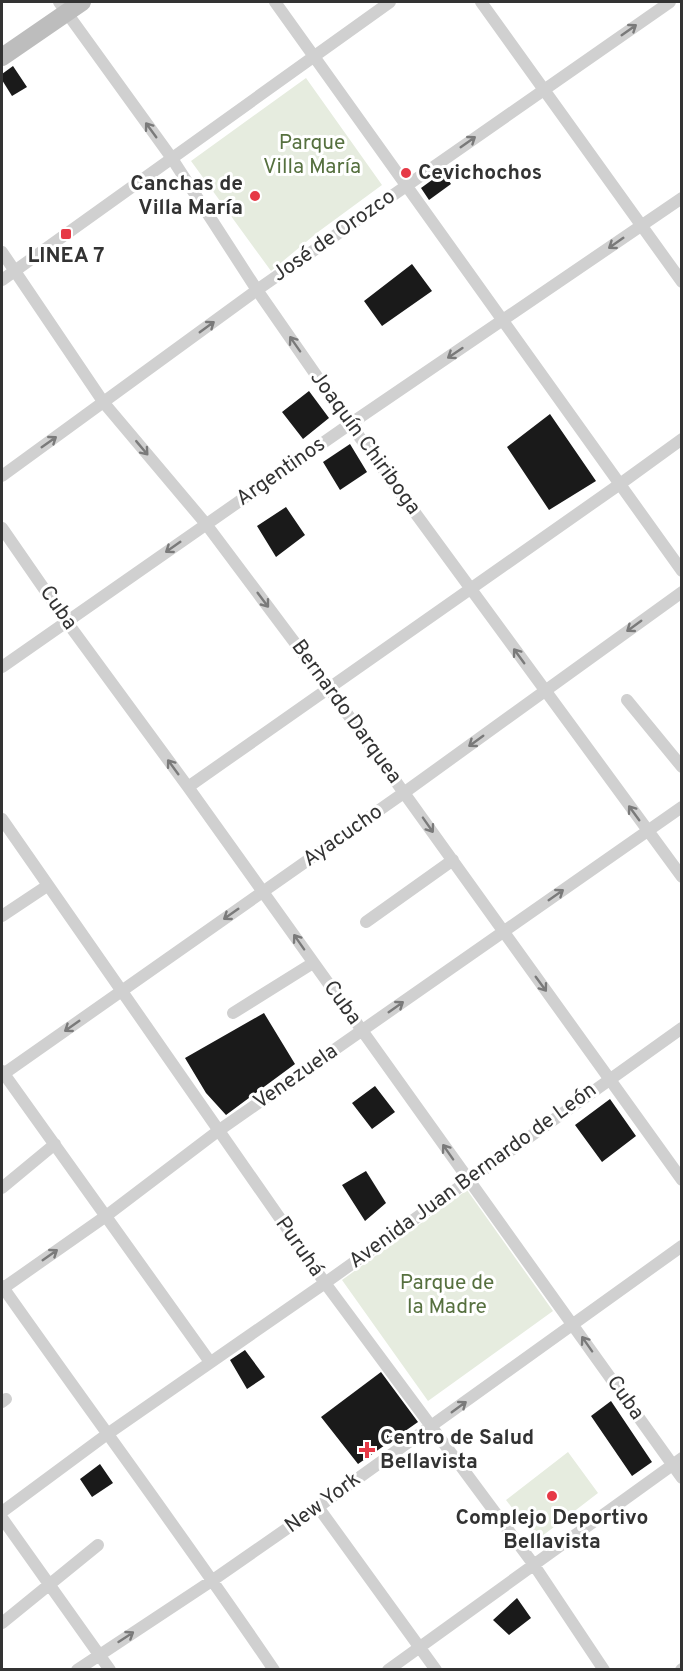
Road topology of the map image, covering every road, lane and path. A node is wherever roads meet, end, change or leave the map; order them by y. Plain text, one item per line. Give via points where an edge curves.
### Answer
1 (82, 2) edge
2 (275, 2) edge
3 (390, 2) edge
4 (482, 2) edge
5 (670, 2) edge
6 (63, 7) edge
7 (314, 55) junction
8 (2, 57) edge
9 (544, 89) junction
10 (171, 157) junction
11 (406, 185) junction
12 (681, 198) edge
13 (640, 226) junction
14 (2, 252) edge
15 (15, 272) junction
16 (2, 280) edge
17 (681, 282) edge
18 (258, 290) junction
19 (502, 321) junction
20 (104, 403) junction
21 (350, 424) junction
22 (681, 439) edge
23 (2, 476) edge
24 (620, 484) junction
25 (206, 524) junction
26 (2, 528) edge
27 (681, 571) edge
28 (470, 588) junction
29 (681, 592) edge
30 (67, 622) junction
31 (2, 667) edge
32 (328, 687) junction
33 (544, 691) junction
34 (627, 700) dead end
35 (681, 767) edge
36 (188, 787) junction
37 (405, 792) junction
38 (681, 807) edge
39 (2, 819) edge
40 (648, 831) junction
41 (453, 860) junction
42 (681, 877) edge
43 (47, 886) junction
44 (263, 892) junction
45 (2, 916) edge
46 (366, 922) dead end
47 (503, 932) junction
48 (313, 963) junction
49 (121, 992) junction
50 (233, 1013) dead end
51 (681, 1029) edge
52 (362, 1030) junction
53 (2, 1073) edge
54 (609, 1079) junction
55 (218, 1131) junction
56 (55, 1144) junction
57 (468, 1179) junction
58 (681, 1180) edge
59 (2, 1188) edge
60 (106, 1216) junction
61 (681, 1246) edge
62 (325, 1283) junction
63 (2, 1288) edge
64 (573, 1323) junction
65 (210, 1362) junction
66 (432, 1427) junction
67 (106, 1435) junction
68 (677, 1461) edge
69 (681, 1478) edge
70 (318, 1507) junction
71 (2, 1512) edge
72 (2, 1518) edge
73 (98, 1545) dead end
74 (534, 1565) junction
75 (213, 1580) junction
76 (49, 1585) junction
77 (2, 1623) edge
78 (420, 1647) junction
79 (99, 1655) junction
80 (77, 1670) edge
81 (110, 1670) edge
82 (274, 1670) edge
83 (388, 1670) edge
84 (436, 1670) edge
85 (603, 1670) edge

1 - 6 main road
2 - 7 street
3 - 7 street
4 - 9 street
9 -> 5 street, José de Orozco
6 - 8 main road
10 -> 6 street, Joaquín Chiriboga
7 - 10 street
7 - 11 street
11 -> 9 street, José de Orozco
9 - 13 street
10 - 15 street
10 - 18 street, Joaquín Chiriboga
11 - 18 street, José de Orozco
11 - 19 street
12 - 13 street, Argentinos
13 - 17 street
13 -> 19 street, Argentinos
14 - 15 street, Bernardo Darquea
15 - 16 street
15 - 20 street, Bernardo Darquea
20 -> 18 street, José de Orozco
21 -> 18 street, Joaquín Chiriboga
19 -> 21 street, Argentinos
19 - 24 street
23 -> 20 street, José de Orozco
20 -> 25 street, Bernardo Darquea
21 - 25 street, Argentinos
21 - 28 street, Joaquín Chiriboga
22 - 24 street
24 - 27 street
24 - 28 street
25 -> 30 street, Argentinos
25 -> 32 street, Bernardo Darquea
26 - 30 street, Cuba
28 - 32 street
33 -> 28 street, Joaquín Chiriboga
29 -> 33 street, Ayacucho
30 - 31 street, Argentinos
36 -> 30 street, Cuba
32 - 36 street
32 - 37 street, Bernardo Darquea
33 -> 37 street, Ayacucho
40 -> 33 street, Joaquín Chiriboga
34 - 35 street
36 - 44 street, Cuba
37 -> 41 street, Bernardo Darquea
37 - 44 street, Ayacucho
38 - 40 street, Venezuela
39 - 43 street, Puruhá
40 - 42 street, Joaquín Chiriboga
47 -> 40 street, Venezuela
41 - 46 street
41 - 47 street, Bernardo Darquea
43 - 45 street
43 - 49 street, Puruhá
48 -> 44 street, Cuba
44 -> 49 street, Ayacucho
52 -> 47 street, Venezuela
47 -> 54 street, Bernardo Darquea
48 - 50 street
48 - 52 street, Cuba
49 -> 53 street, Ayacucho
49 - 55 street, Puruhá
51 - 54 street, Avenida Juan Bernardo de León
52 - 55 street, Venezuela
57 -> 52 street, Cuba
53 - 56 street
54 - 57 street, Avenida Juan Bernardo de León
54 - 58 street, Bernardo Darquea
55 - 60 street, Venezuela
55 - 62 street, Puruhá
56 - 59 street
56 - 60 street
57 - 62 street, Avenida Juan Bernardo de León
57 - 64 street, Cuba
63 -> 60 street, Venezuela
60 - 65 street
61 - 64 street, New York
62 - 65 street, Avenida Juan Bernardo de León
62 - 66 street, Puruhá
63 - 67 street
66 -> 64 street, New York
68 -> 64 street, Cuba
65 - 67 street, Avenida Juan Bernardo de León
66 - 70 street, New York
66 - 74 street, Puruhá
67 - 71 street, Avenida Juan Bernardo de León
67 - 75 street
68 - 69 street, Cuba
68 - 74 street
70 - 75 street, New York
70 - 78 street
72 - 76 street
73 - 76 street
74 - 78 street
74 - 85 street, Puruhá
79 -> 75 street, New York
75 - 82 street
76 - 77 street
76 - 79 street
78 - 83 street
78 - 84 street
79 - 80 street, New York
79 - 81 street

